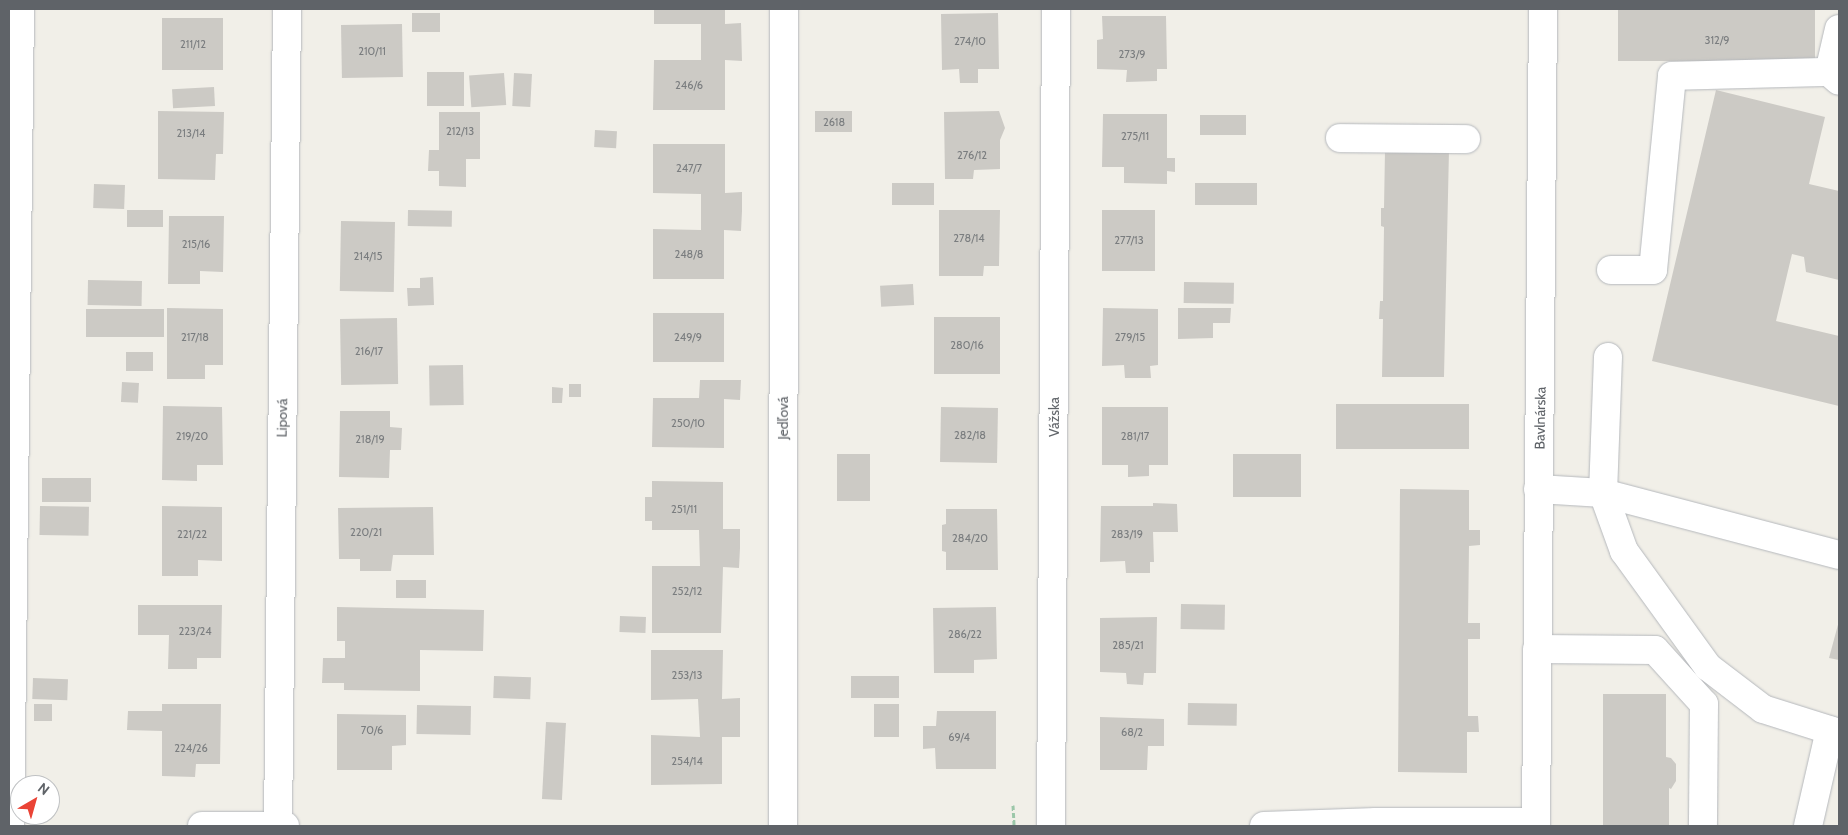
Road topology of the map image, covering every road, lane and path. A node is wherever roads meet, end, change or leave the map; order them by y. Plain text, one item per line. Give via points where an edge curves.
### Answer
1 (20, 9) edge
2 (287, 9) edge
3 (784, 9) edge
4 (1056, 9) edge
5 (1543, 9) edge
6 (1839, 29) edge
7 (1834, 76) edge
8 (1340, 138) dead end
9 (1466, 139) dead end
10 (1611, 270) dead end
11 (1608, 358) dead end
12 (1538, 489) junction
13 (1603, 493) junction
14 (1839, 555) edge
15 (1537, 649) junction
16 (1835, 732) edge
17 (1013, 805) dead end
18 (1536, 824) edge
19 (10, 826) edge
20 (202, 826) edge
21 (278, 826) edge
22 (285, 826) edge
23 (783, 826) edge
24 (1014, 826) edge
25 (1051, 826) edge
26 (1264, 826) edge
27 (1703, 826) edge
28 (1808, 826) edge

1 - 19 street
2 - 21 street, Lipová
3 - 23 street, Jedľová
4 - 25 street, Vážska
5 - 12 street, Bavlnárska
6 - 7 street
7 - 10 street via 1672,76 1653,270
8 - 9 street
11 - 13 street
12 - 13 street
12 - 15 street, Bavlnárska
13 - 14 street
13 - 16 street via 1624,551 1708,667 1763,709
15 - 18 street, Bavlnárska
15 - 27 street via 1655,650 1704,704
16 - 28 street
17 - 24 path
18 - 26 street via 1376,822
20 - 21 street
21 - 22 street

